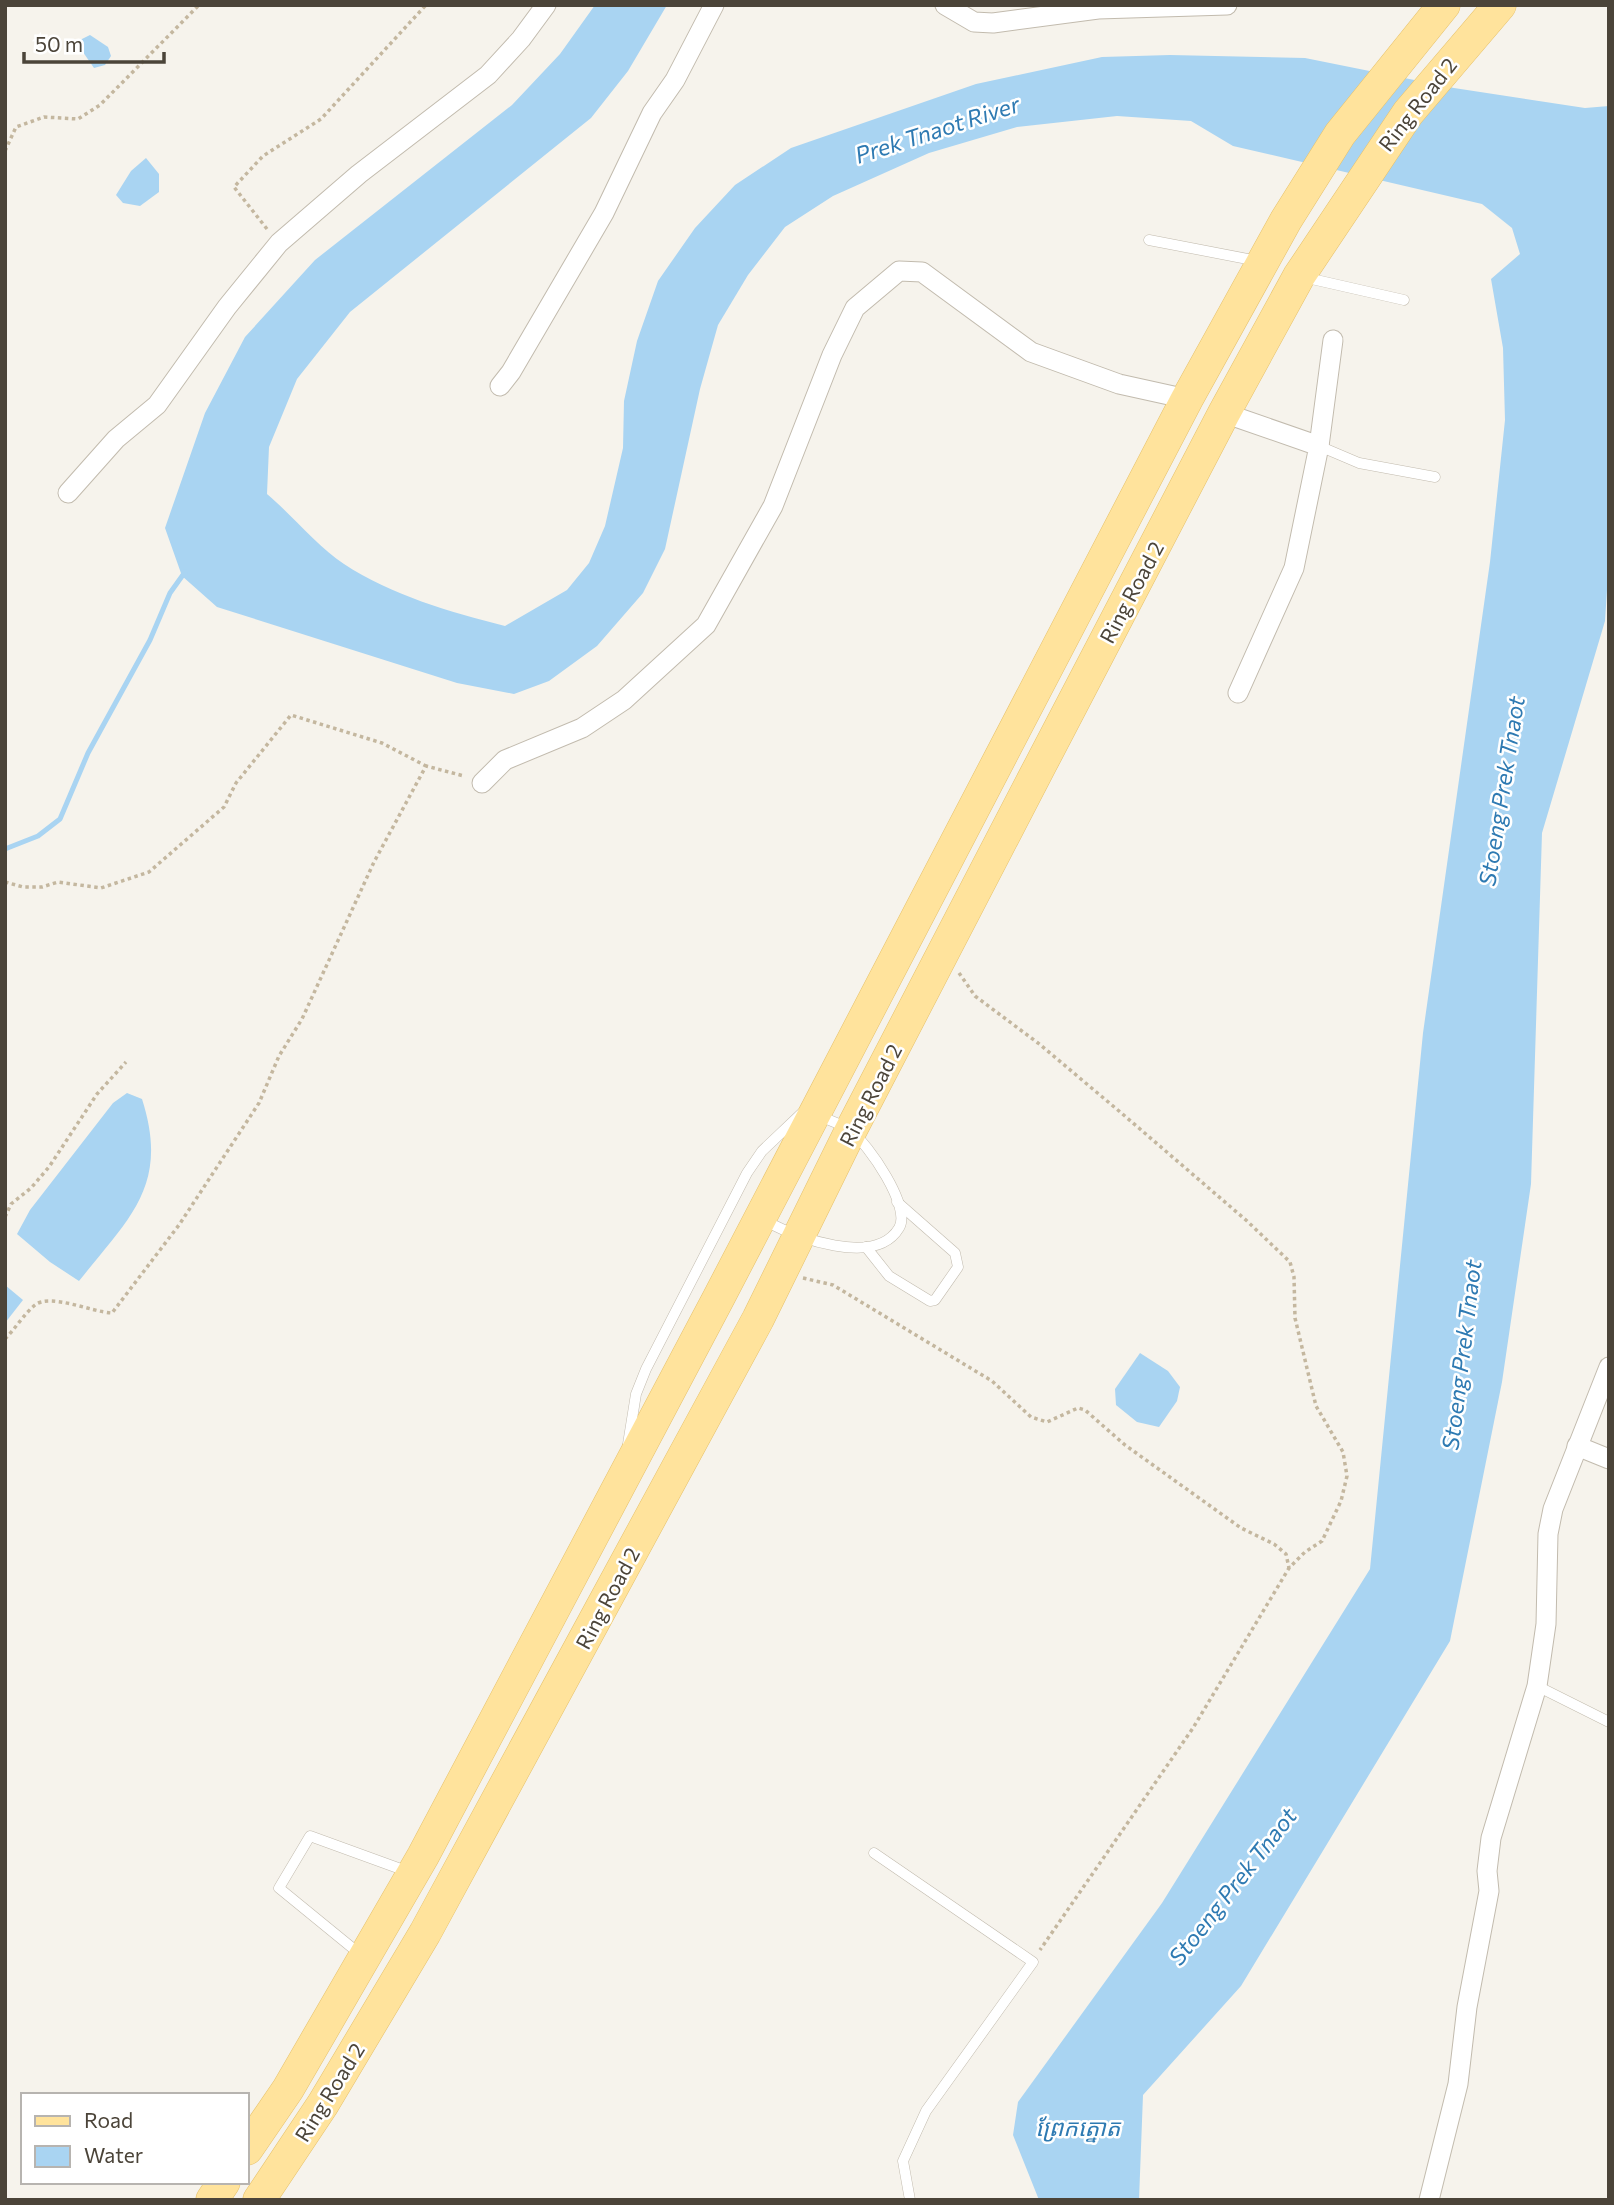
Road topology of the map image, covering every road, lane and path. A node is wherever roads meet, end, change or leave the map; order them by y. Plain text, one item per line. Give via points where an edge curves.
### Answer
1 (199, 5) edge
2 (425, 5) edge
3 (546, 5) edge
4 (714, 5) edge
5 (945, 5) edge
6 (1227, 5) edge
7 (1444, 5) edge
8 (1497, 8) edge
9 (5, 151) edge
10 (1149, 240) dead end
11 (279, 243) junction
12 (1262, 262) junction
13 (1299, 276) junction
14 (1405, 300) dead end
15 (1333, 340) dead end
16 (500, 386) dead end
17 (1187, 399) junction
18 (1224, 413) junction
19 (1319, 446) junction
20 (1435, 477) dead end
21 (68, 493) dead end
22 (1238, 693) dead end
23 (1007, 746) junction
24 (1041, 764) junction
25 (426, 766) junction
26 (482, 783) joint
27 (5, 882) edge
28 (944, 951) junction
29 (126, 1062) dead end
30 (820, 1102) junction
31 (851, 1130) junction
32 (897, 1202) junction
33 (5, 1217) edge
34 (760, 1219) junction
35 (798, 1238) junction
36 (866, 1247) junction
37 (781, 1273) junction
38 (718, 1299) junction
39 (758, 1319) junction
40 (5, 1339) edge
41 (1609, 1367) edge
42 (1577, 1446) junction
43 (1609, 1459) edge
44 (622, 1481) junction
45 (1289, 1568) junction
46 (1536, 1686) junction
47 (1609, 1722) edge
48 (874, 1853) dead end
49 (413, 1873) junction
50 (364, 1958) junction
51 (1033, 1962) junction
52 (248, 2148) edge
53 (223, 2184) edge
54 (212, 2200) edge
55 (258, 2200) edge
56 (910, 2200) edge
57 (1429, 2200) edge

1 - 9 path via 100,105 78,119 44,117 16,127
2 - 11 path via 329,111 263,156 234,187
3 - 11 street via 488,75 359,174
4 - 16 street via 675,80 652,113 604,213
5 - 6 street via 974,22 993,23 1098,9
7 - 12 main road, Ring Road 2 via 1340,134
8 - 13 main road, Ring Road 2 via 1408,113
10 - 12 lane
11 - 21 street via 157,405 116,439
12 - 17 main road, Ring Road 2
13 - 14 lane
13 - 18 main road, Ring Road 2
15 - 19 street
17 - 23 main road, Ring Road 2
17 - 26 street via 1119,384 1031,352 922,272 899,271 855,308 773,506 706,625 624,700 582,728 505,760
18 - 19 street
18 - 24 main road, Ring Road 2
19 - 20 lane via 1359,463
19 - 22 street via 1294,568
23 - 24 main road
23 - 30 main road, Ring Road 2
24 - 28 main road, Ring Road 2
25 - 26 path
25 - 27 path via 382,743 291,715 236,783 224,807 149,872 101,888 58,882 23,887
25 - 40 path via 374,862 259,1104 143,1274 112,1313 50,1300 37,1304
28 - 31 main road, Ring Road 2
28 - 45 path via 975,996 1248,1221 1290,1262 1295,1318 1316,1406 1343,1452 1348,1476 1322,1541
29 - 33 path via 97,1094 49,1167 11,1204
30 - 31 lane
30 - 34 main road, Ring Road 2
30 - 44 lane via 762,1151 747,1173 646,1369 636,1394
31 - 32 lane via 883,1168
31 - 35 main road, Ring Road 2
32 - 36 lane via 900,1228 883,1243
32 - 36 lane via 955,1253 958,1267 930,1301 889,1276
34 - 35 lane
34 - 38 main road, Ring Road 2
35 - 36 lane
35 - 37 main road, Ring Road 2
37 - 39 main road, Ring Road 2
37 - 45 path via 833,1284 992,1381 1031,1417 1047,1422 1078,1408 1085,1410 1125,1445 1241,1528 1274,1544 1286,1554
38 - 39 main road
38 - 44 main road, Ring Road 2
39 - 55 main road, Ring Road 2 via 425,1933 323,2104
41 - 42 street
42 - 43 street
42 - 46 street via 1548,1534 1546,1624
44 - 49 main road, Ring Road 2
45 - 51 path via 1193,1728
46 - 47 lane
46 - 57 street via 1491,1838 1489,1891 1458,2084
48 - 51 lane
49 - 50 main road, Ring Road 2
49 - 50 lane via 310,1836 279,1888
50 - 52 main road, Ring Road 2 via 288,2089
51 - 56 lane via 926,2111 903,2161
53 - 54 main road

